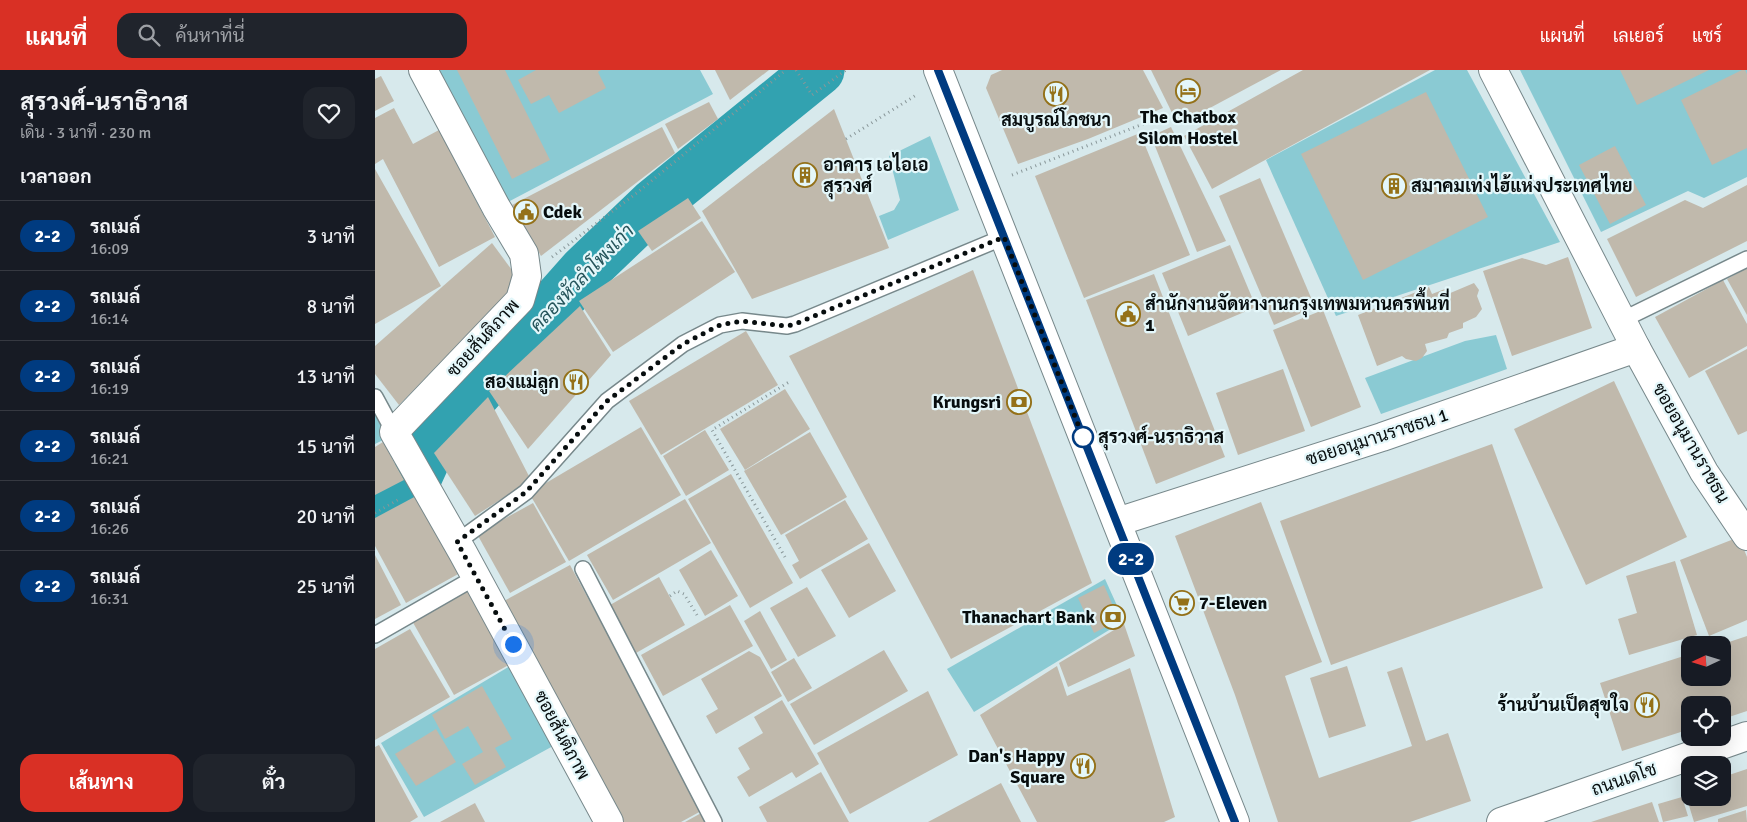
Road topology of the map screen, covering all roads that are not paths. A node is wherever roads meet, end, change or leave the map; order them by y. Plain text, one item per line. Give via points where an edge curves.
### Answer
1 (423, 70) edge
2 (1493, 70) edge
3 (945, 73) edge
4 (1004, 237) junction
5 (1747, 259) edge
6 (1622, 320) junction
7 (1636, 348) junction
8 (375, 397) edge
9 (399, 441) junction
10 (1117, 522) junction
11 (1747, 536) edge
12 (457, 542) junction
13 (583, 569) dead end
14 (476, 577) junction
15 (375, 635) edge
16 (1747, 736) edge
17 (609, 822) edge
18 (714, 822) edge
19 (1235, 822) edge
20 (1501, 822) edge

1 - 9 street, ซอยสันติภาพ via 524,254 527,276 520,300
2 - 6 street, ซอยอนุมานราชธน
3 - 4 street
4 - 10 street
4 - 12 lane via 795,324 735,322 720,325 683,344 607,401 526,492
5 - 6 lane
6 - 7 street, ซอยอนุมานราชธน
7 - 10 street, ซอยอนุมานราชธน 1 via 1381,437
7 - 11 street, ซอยอนุมานราชธน via 1704,472
8 - 9 lane, ซอยสันติภาพ
9 - 12 street, ซอยสันติภาพ
10 - 19 street
12 - 14 street, ซอยสันติภาพ
13 - 18 lane
14 - 15 lane
14 - 17 street, ซอยสันติภาพ
16 - 20 street, ถนนเดโช

